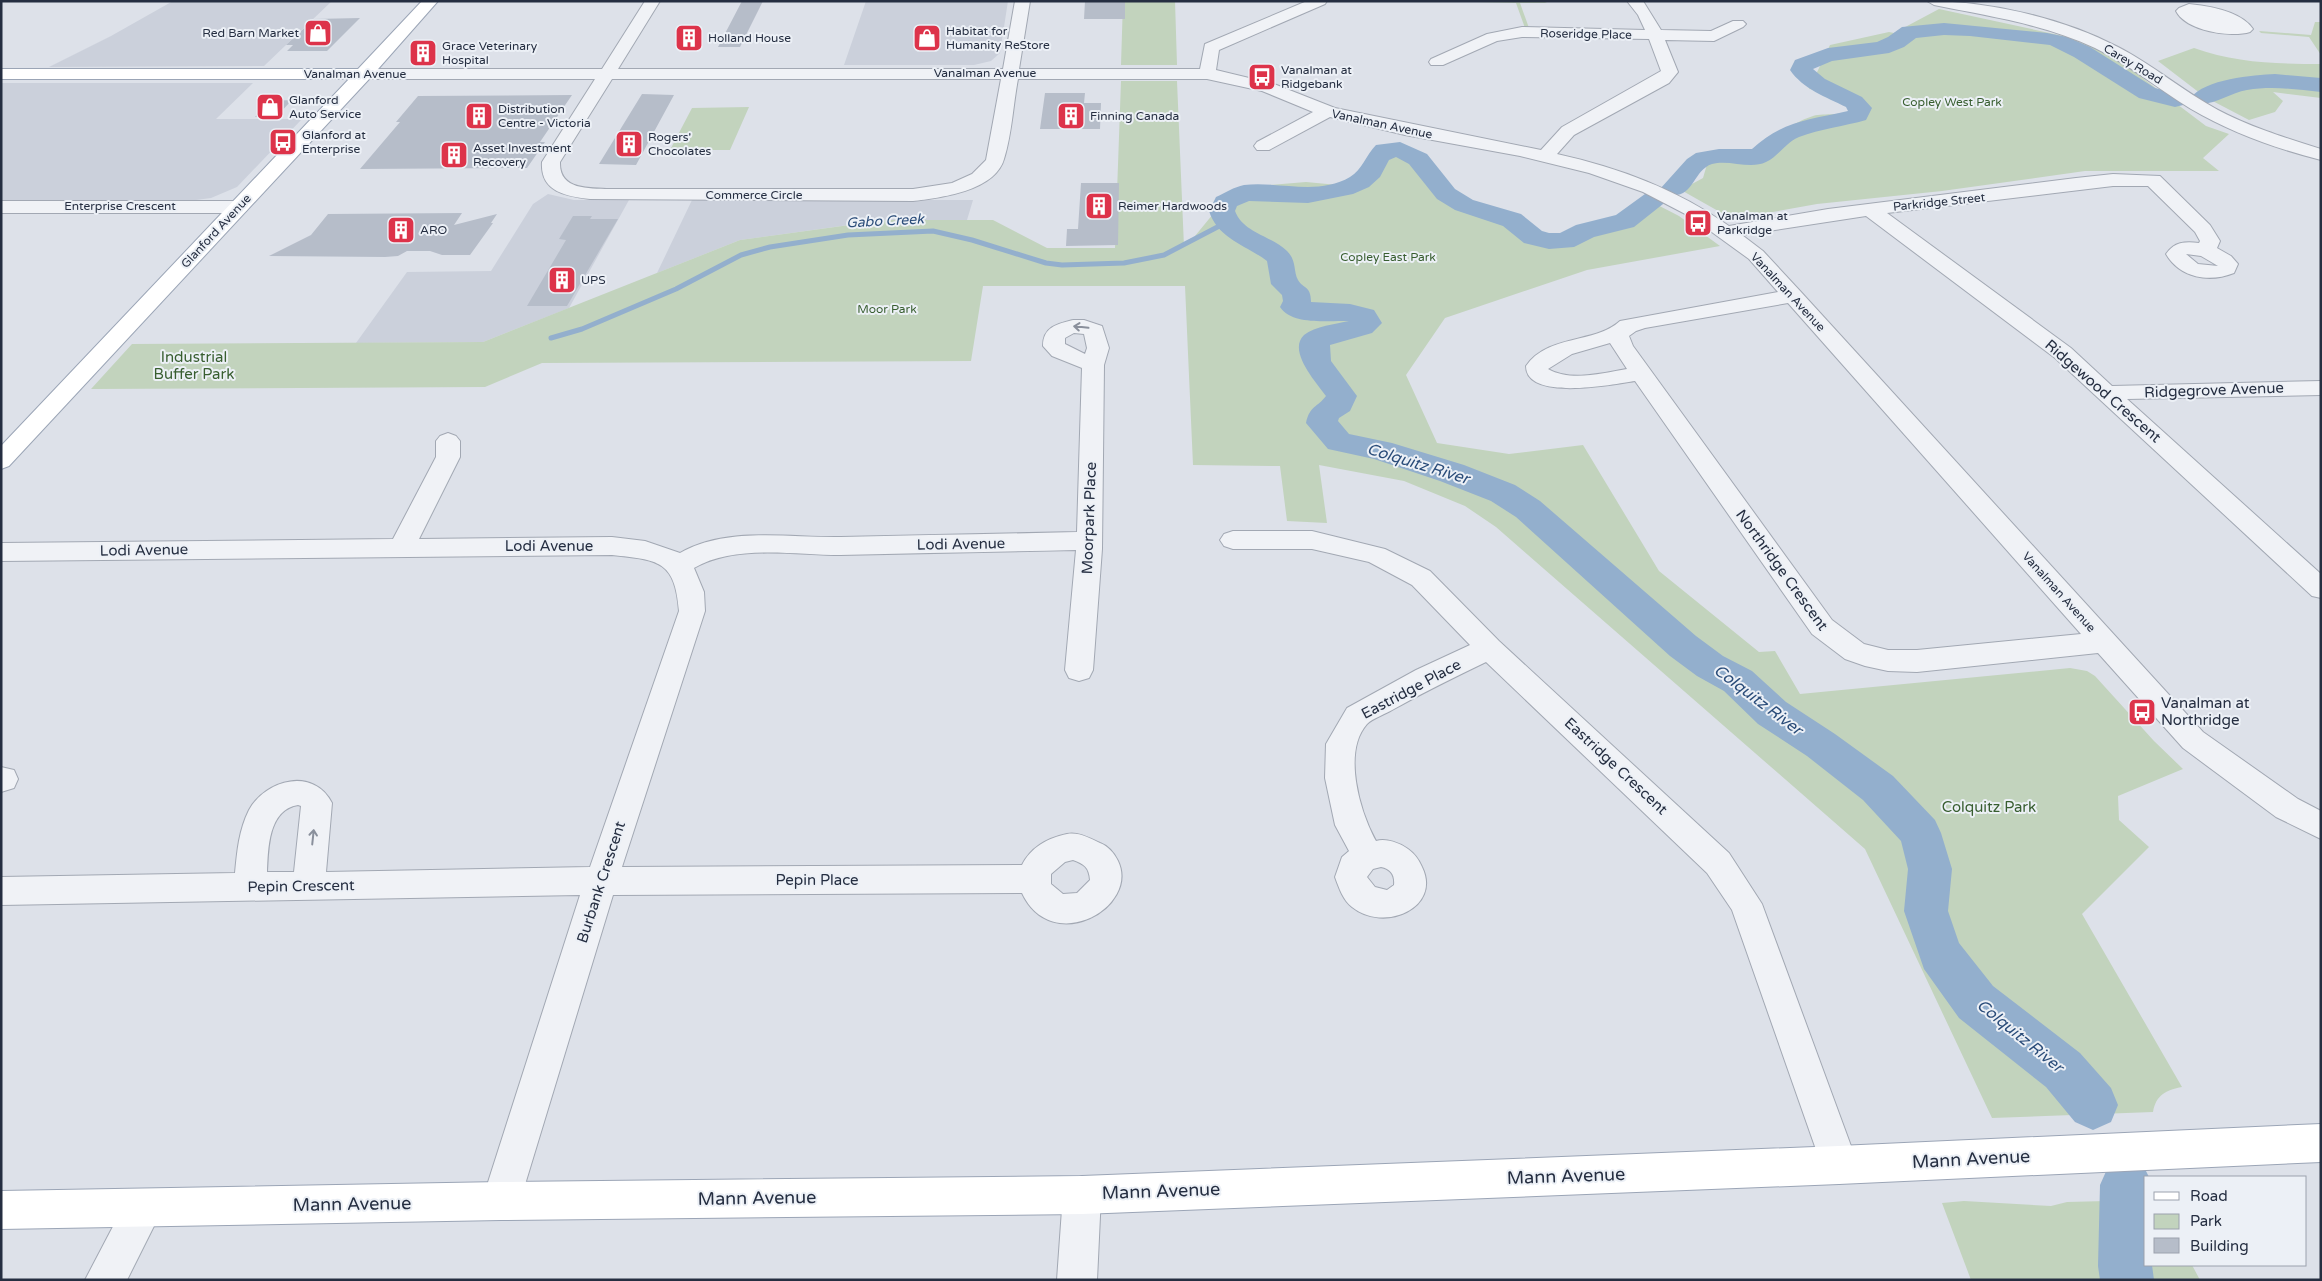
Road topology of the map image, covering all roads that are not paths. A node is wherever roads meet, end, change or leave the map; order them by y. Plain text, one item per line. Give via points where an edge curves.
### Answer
1 (431, 1) edge
2 (653, 1) edge
3 (1023, 1) edge
4 (1320, 1) edge
5 (1634, 1) edge
6 (1934, 1) edge
7 (2018, 1) edge
8 (2013, 17) junction
9 (1738, 24) dead end
10 (1655, 35) junction
11 (1438, 62) dead end
12 (1010, 73) junction
13 (1, 74) edge
14 (365, 74) junction
15 (607, 74) junction
16 (1207, 74) junction
17 (1327, 112) junction
18 (1264, 146) dead end
19 (1546, 155) junction
20 (2321, 155) edge
21 (1, 207) edge
22 (239, 207) junction
23 (1870, 210) junction
24 (1727, 232) junction
25 (2206, 250) dead end
26 (1794, 296) junction
27 (1618, 335) junction
28 (1093, 365) dead end
29 (1641, 373) junction
30 (2321, 388) edge
31 (2108, 393) junction
32 (448, 441) dead end
33 (1, 461) edge
34 (1233, 540) dead end
35 (1089, 541) junction
36 (402, 547) junction
37 (1, 552) edge
38 (679, 565) junction
39 (2321, 589) edge
40 (2104, 642) junction
41 (1488, 648) junction
42 (1079, 670) dead end
43 (2321, 826) edge
44 (1366, 855) dead end
45 (1034, 879) dead end
46 (601, 880) junction
47 (308, 886) junction
48 (249, 887) junction
49 (1, 892) edge
50 (2321, 1143) edge
51 (1839, 1165) junction
52 (1082, 1194) junction
53 (501, 1201) junction
54 (144, 1208) junction
55 (1, 1210) edge
56 (105, 1280) edge
57 (1077, 1280) edge

1 - 14 main road, Glanford Avenue
2 - 15 street, Commerce Circle
3 - 12 street, Commerce Circle
4 - 16 street via 1211,47
5 - 10 street
6 - 8 street, Carey Road
7 - 8 street
8 - 20 street, Carey Road via 2100,44 2131,60 2196,105 2226,121
9 - 10 street, Roseridge Place via 1714,36
10 - 11 street, Roseridge Place via 1522,32 1493,37
10 - 19 street via 1670,72 1663,79 1568,131
12 - 15 street, Vanalman Avenue
12 - 15 street, Commerce Circle via 995,161 980,178 948,190 913,195 609,195 561,187 552,180 551,162
12 - 16 street, Vanalman Avenue
13 - 14 main road, Vanalman Avenue
14 - 15 street, Vanalman Avenue
14 - 22 main road, Glanford Avenue
16 - 17 street, Vanalman Avenue via 1261,84
17 - 18 street
17 - 19 street, Vanalman Avenue via 1410,131
19 - 24 street, Vanalman Avenue via 1634,181 1678,202
21 - 22 street, Enterprise Crescent
22 - 33 main road, Glanford Avenue
23 - 24 street, Parkridge Street
23 - 25 street, Parkridge Street via 2112,180 2153,180 2203,230 2210,240
23 - 31 street, Ridgewood Crescent via 2063,353
24 - 26 street, Vanalman Avenue via 1756,256
26 - 27 street via 1642,322 1628,326
26 - 40 street, Vanalman Avenue
27 - 29 street, Northridge Crescent
27 - 29 street via 1546,357 1537,366 1537,372 1556,382
28 - 35 street, Moorpark Place
29 - 40 street, Northridge Crescent via 1822,627 1842,646 1886,662
30 - 31 street, Ridgegrove Avenue
31 - 39 street, Ridgewood Crescent
32 - 36 street via 448,457
34 - 41 street, Eastridge Crescent via 1312,540 1376,555 1421,578
35 - 38 street, Lodi Avenue via 744,545 721,547
35 - 42 street, Moorpark Place
36 - 37 street, Lodi Avenue
36 - 38 street, Lodi Avenue via 612,546 645,549 665,555
38 - 46 street, Burbank Crescent via 692,589 692,611
40 - 43 street, Vanalman Avenue via 2193,740 2287,808
41 - 44 street, Eastridge Place via 1357,716 1341,744 1340,778 1351,825
41 - 51 street, Eastridge Crescent via 1718,863 1746,904
45 - 46 street, Pepin Place
46 - 47 street, Pepin Crescent
46 - 53 street, Burbank Crescent
47 - 48 street, Pepin Crescent
47 -> 48 street via 317,802 313,796 295,793 272,802 258,819
48 - 49 street, Pepin Crescent
50 - 51 main road, Mann Avenue
51 - 52 main road, Mann Avenue
52 - 53 main road, Mann Avenue
52 - 57 street
53 - 54 main road, Mann Avenue
54 - 55 main road, Mann Avenue
54 - 56 street

